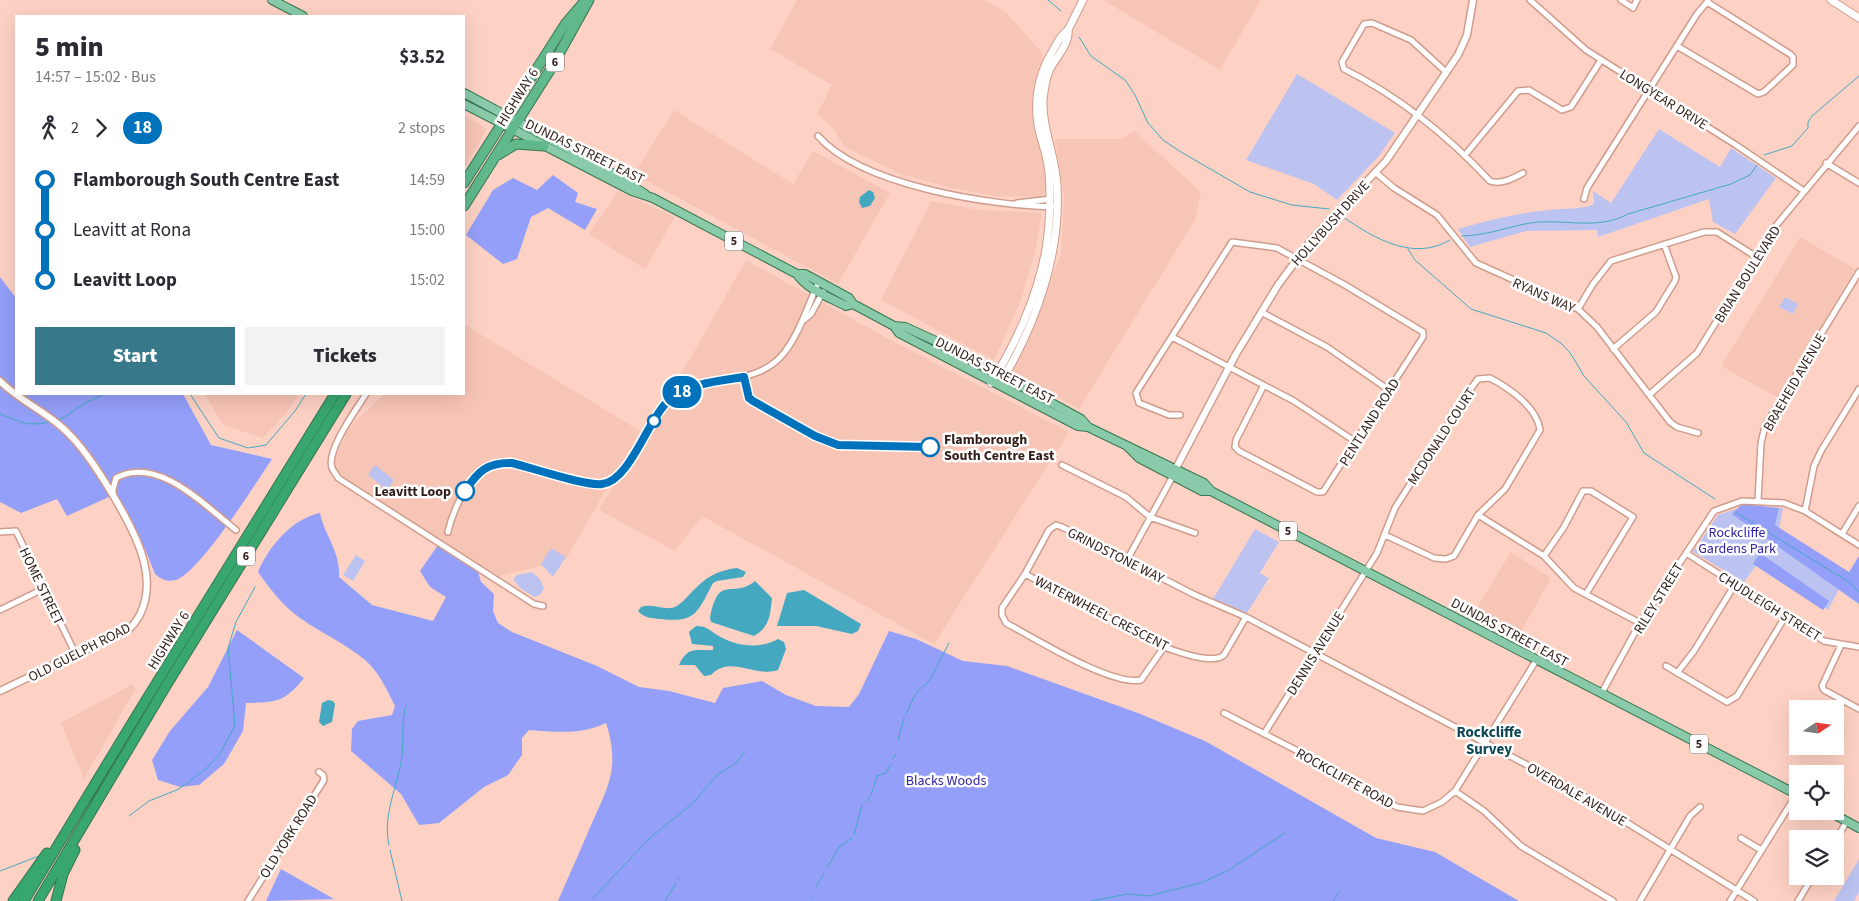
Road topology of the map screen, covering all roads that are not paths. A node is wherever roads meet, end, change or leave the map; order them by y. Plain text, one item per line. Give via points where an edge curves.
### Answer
1 (272, 0) edge
2 (587, 0) edge
3 (1083, 0) edge
4 (1473, 0) edge
5 (1530, 0) edge
6 (1621, 0) edge
7 (1638, 0) edge
8 (1708, 1) edge
9 (1833, 1) edge
10 (301, 15) edge
11 (1859, 18) edge
12 (1677, 46) junction
13 (1601, 60) junction
14 (1446, 72) junction
15 (1649, 90) junction
16 (465, 94) edge
17 (465, 104) edge
18 (1417, 115) junction
19 (503, 119) junction
20 (515, 125) junction
21 (1859, 126) edge
22 (818, 136) dead end
23 (544, 146) junction
24 (1465, 155) junction
25 (494, 158) junction
26 (1826, 163) junction
27 (1375, 172) junction
28 (1523, 173) dead end
29 (465, 181) edge
30 (1859, 183) edge
31 (1804, 191) junction
32 (647, 195) junction
33 (1584, 200) dead end
34 (1054, 203) junction
35 (465, 204) edge
36 (1664, 244) junction
37 (1755, 256) junction
38 (1296, 258) junction
39 (1859, 272) edge
40 (821, 287) junction
41 (1578, 309) junction
42 (1261, 312) junction
43 (894, 326) junction
44 (1172, 337) junction
45 (1613, 348) junction
46 (1229, 367) junction
47 (1000, 375) junction
48 (0, 381) edge
49 (995, 384) junction
50 (1264, 385) junction
51 (1859, 389) edge
52 (1389, 390) junction
53 (15, 392) edge
54 (1650, 394) junction
55 (18, 395) edge
56 (334, 395) edge
57 (345, 395) edge
58 (365, 395) edge
59 (1180, 415) dead end
60 (1088, 426) junction
61 (1698, 433) dead end
62 (1356, 442) junction
63 (1062, 465) dead end
64 (1174, 472) junction
65 (115, 499) junction
66 (1758, 501) junction
67 (1859, 506) edge
68 (1805, 511) junction
69 (1478, 515) junction
70 (1150, 518) junction
71 (236, 530) dead end
72 (0, 532) edge
73 (448, 532) dead end
74 (1195, 533) dead end
75 (1842, 534) junction
76 (1386, 535) junction
77 (1859, 545) edge
78 (1686, 553) junction
79 (1544, 556) junction
80 (1127, 560) junction
81 (1366, 570) junction
82 (1024, 574) junction
83 (1734, 586) junction
84 (43, 589) junction
85 (1586, 594) junction
86 (543, 606) dead end
87 (0, 610) edge
88 (1246, 617) junction
89 (1785, 617) junction
90 (1640, 624) junction
91 (1841, 644) junction
92 (1164, 647) junction
93 (1859, 647) edge
94 (1316, 654) junction
95 (76, 655) junction
96 (1537, 659) junction
97 (1666, 666) dead end
98 (1677, 673) junction
99 (0, 691) edge
100 (1601, 694) junction
101 (1859, 709) edge
102 (1224, 713) dead end
103 (1264, 734) junction
104 (1485, 744) junction
105 (319, 772) dead end
106 (1455, 791) junction
107 (1789, 791) edge
108 (83, 802) junction
109 (96, 803) junction
110 (1700, 807) dead end
111 (1789, 808) edge
112 (1844, 819) edge
113 (1847, 821) junction
114 (1859, 828) edge
115 (1842, 830) edge
116 (1741, 838) dead end
117 (1671, 849) junction
118 (1762, 850) junction
119 (1808, 885) edge
120 (1736, 890) junction
121 (12, 901) edge
122 (24, 901) edge
123 (38, 901) edge
124 (56, 901) edge
125 (248, 901) edge
126 (1614, 901) edge
127 (1640, 901) edge
128 (1730, 901) edge
129 (1754, 901) edge
130 (1798, 901) edge

1 - 10 main road
2 - 19 highway, HIGHWAY 6 / 6 via 566,23
2 - 20 highway, HIGHWAY 6 / 6 via 550,70
3 - 34 main road via 1068,30 1069,37 1055,54 1041,97 1055,165
4 - 14 street, HOLLYBUSH DRIVE via 1465,41
5 - 13 street, LONGYEAR DRIVE
6 - 7 street via 1633,8
8 - 12 street
8 - 12 street via 1790,54 1793,65 1758,94
9 - 11 main road
12 - 15 street
13 - 15 street, LONGYEAR DRIVE
13 - 24 street via 1571,107 1562,110 1529,90 1518,91
14 - 18 street, HOLLYBUSH DRIVE
14 - 18 street via 1411,40 1372,23 1364,24 1343,58 1342,66
15 - 31 street, LONGYEAR DRIVE
15 - 33 street via 1587,188
16 - 19 main road, 5
17 - 19 main road, 5
18 - 24 street
18 - 27 street, HOLLYBUSH DRIVE via 1393,152
19 - 20 main road, 5
19 - 29 highway, HIGHWAY 6 / 6
20 - 23 main road, DUNDAS STREET EAST / 5
20 - 25 highway, HIGHWAY 6 / 6
20 - 32 main road, DUNDAS STREET EAST / 5 via 604,168
21 - 26 street, BRIAN BOULEVARD
22 - 34 street via 850,159 908,184 968,199
23 - 25 highway via 516,144
23 - 32 main road, DUNDAS STREET EAST / 5 via 632,191
24 - 28 street via 1493,182
25 - 35 highway, HIGHWAY 6 / 6
26 - 30 street
26 - 31 street, BRIAN BOULEVARD
27 - 38 street, HOLLYBUSH DRIVE
27 - 41 street, RYANS WAY via 1433,212 1476,263
31 - 37 street, BRIAN BOULEVARD
32 - 40 main road, DUNDAS STREET EAST / 5 via 797,274 805,274
34 - 47 main road via 1052,252 1043,289 1022,342
36 - 37 street via 1710,231 1717,232
36 - 41 street via 1612,261
36 - 45 street via 1675,281 1656,312
37 - 54 street, BRIAN BOULEVARD via 1697,353
38 - 42 street, HOLLYBUSH DRIVE
38 - 44 street, PENTLAND ROAD via 1271,246 1232,242
38 - 52 street, PENTLAND ROAD via 1421,330 1423,337
39 - 66 street, BRAEHEID AVENUE via 1765,426
40 - 43 main road, DUNDAS STREET EAST / 5 via 849,298 853,304
40 - 73 street via 811,314 784,354 769,367 752,375 688,389 667,402 630,460 609,483 594,484 498,462 475,475 451,516
41 - 45 street, RYANS WAY
42 - 46 street, HOLLYBUSH DRIVE
42 - 52 street via 1327,347
43 - 47 main road, DUNDAS STREET EAST / 5 via 905,327 951,348
43 - 49 main road, DUNDAS STREET EAST / 5 via 899,334
44 - 46 street
44 - 59 street via 1136,397 1139,403 1169,415
45 - 54 street, RYANS WAY
46 - 50 street
46 - 64 street, HOLLYBUSH DRIVE
47 - 49 main road
47 - 60 main road, DUNDAS STREET EAST / 5 via 1081,419
48 - 53 street, OLD GUELPH ROAD
49 - 60 main road, DUNDAS STREET EAST / 5 via 1078,426
50 - 62 street
50 - 62 street, PENTLAND ROAD via 1236,440 1235,447 1239,452 1320,492 1327,488
51 - 68 street via 1818,458
52 - 62 street, PENTLAND ROAD
54 - 61 street, RYANS WAY via 1670,422
55 - 65 street, OLD GUELPH ROAD via 67,432 84,451
56 - 108 highway, HIGHWAY 6 / 6
57 - 109 highway, HIGHWAY 6 / 6
58 - 86 street via 334,447 332,468 338,478 534,604
60 - 64 main road, DUNDAS STREET EAST / 5 via 1128,447 1139,458
63 - 70 street via 1126,497
64 - 70 street
64 - 81 main road, DUNDAS STREET EAST / 5 via 1202,491 1211,491
65 - 71 street via 112,489 116,478 128,471 158,474
65 - 95 street, OLD GUELPH ROAD via 144,562 143,611 129,629
66 - 68 street, RILEY STREET via 1784,503
66 - 78 street, RILEY STREET via 1742,501 1714,511
67 - 75 street
68 - 75 street, RILEY STREET
69 - 76 street, MCDONALD COURT via 1454,556 1446,559 1434,558
69 - 76 street, MCDONALD COURT via 1505,489 1540,430 1536,415 1516,396 1499,383 1483,377 1472,386 1402,497
69 - 79 street
70 - 74 street
70 - 80 street
72 - 84 street, HOME STREET via 16,531
75 - 77 street, RILEY STREET
76 - 81 street, MCDONALD COURT
78 - 83 street, CHUDLEIGH STREET
78 - 90 street, RILEY STREET
79 - 85 street via 1574,588
79 - 85 street via 1583,492 1591,491 1633,517
80 - 82 street, GRINDSTONE WAY via 1056,525 1048,530
80 - 88 street, GRINDSTONE WAY
81 - 94 street, DENNIS AVENUE
81 - 96 main road, DUNDAS STREET EAST / 5
82 - 92 street, WATERWHEEL CRESCENT
82 - 92 street, GRINDSTONE WAY via 1002,608 1006,624 1105,674 1135,681 1146,675
83 - 89 street, CHUDLEIGH STREET
83 - 98 street
84 - 87 street
84 - 95 street, HOME STREET
85 - 90 street
88 - 92 street, WATERWHEEL CRESCENT via 1220,659
88 - 94 street, GRINDSTONE WAY
89 - 91 street, CHUDLEIGH STREET via 1824,641
89 - 98 street via 1737,696 1727,702
90 - 100 street, RILEY STREET
91 - 93 street, CHUDLEIGH STREET
91 - 101 street via 1822,686
94 - 103 street, DENNIS AVENUE
94 - 104 street, OVERDALE AVENUE
95 - 99 street, OLD GUELPH ROAD
96 - 100 main road, DUNDAS STREET EAST / 5
96 - 104 street
97 - 98 street
100 - 107 main road, DUNDAS STREET EAST / 5
102 - 103 street, ROCKCLIFFE ROAD
103 - 106 street, ROCKCLIFFE ROAD via 1397,807 1423,811
104 - 106 street
104 - 117 street, OVERDALE AVENUE via 1569,787
105 - 125 street, OLD YORK ROAD via 324,780
106 - 126 street via 1484,811 1521,846
108 - 121 highway
108 - 122 highway, HIGHWAY 6 / 6
109 - 123 highway, HIGHWAY 6 / 6
109 - 124 highway via 65,869
110 - 117 street via 1690,816
111 - 118 street
112 - 113 main road
113 - 114 main road
113 - 115 street
116 - 118 street
117 - 120 street, OVERDALE AVENUE
117 - 127 street
118 - 120 street
119 - 130 street
120 - 128 street
120 - 129 street, OVERDALE AVENUE

